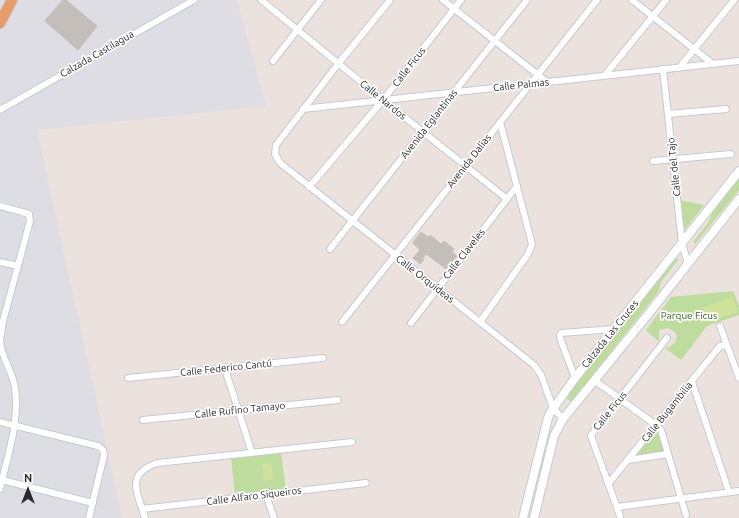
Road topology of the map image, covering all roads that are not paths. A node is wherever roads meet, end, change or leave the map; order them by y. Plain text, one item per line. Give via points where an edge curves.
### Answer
1 (12, 0) edge
2 (194, 0) edge
3 (260, 0) edge
4 (321, 0) edge
5 (390, 0) edge
6 (443, 0) edge
7 (461, 0) edge
8 (527, 0) edge
9 (596, 0) edge
10 (632, 0) edge
11 (666, 0) edge
12 (734, 0) edge
13 (454, 9) junction
14 (653, 16) junction
15 (0, 23) edge
16 (298, 30) junction
17 (495, 41) junction
18 (695, 49) junction
19 (273, 61) dead end
20 (739, 61) edge
21 (338, 64) junction
22 (713, 64) junction
23 (680, 68) junction
24 (663, 69) junction
25 (538, 74) junction
26 (605, 76) junction
27 (547, 82) junction
28 (530, 84) junction
29 (454, 92) junction
30 (383, 100) junction
31 (726, 108) dead end
32 (303, 109) junction
33 (0, 110) edge
34 (668, 114) junction
35 (500, 122) junction
36 (423, 132) junction
37 (731, 154) dead end
38 (673, 160) junction
39 (653, 162) dead end
40 (465, 166) junction
41 (739, 171) edge
42 (517, 186) junction
43 (310, 187) junction
44 (507, 199) junction
45 (739, 199) edge
46 (0, 206) edge
47 (352, 221) junction
48 (682, 244) junction
49 (330, 248) dead end
50 (395, 254) junction
51 (0, 262) edge
52 (688, 263) junction
53 (18, 266) junction
54 (437, 288) junction
55 (2, 320) edge
56 (342, 322) dead end
57 (480, 322) junction
58 (410, 323) dead end
59 (720, 326) dead end
60 (614, 329) junction
61 (667, 338) dead end
62 (0, 341) edge
63 (728, 345) junction
64 (323, 358) dead end
65 (225, 369) junction
66 (128, 378) dead end
67 (575, 378) junction
68 (739, 378) edge
69 (594, 380) junction
70 (692, 382) junction
71 (620, 399) junction
72 (338, 400) dead end
73 (553, 408) junction
74 (238, 410) junction
75 (563, 419) junction
76 (143, 420) dead end
77 (0, 422) edge
78 (14, 425) junction
79 (656, 425) junction
80 (352, 442) dead end
81 (252, 453) junction
82 (668, 454) junction
83 (628, 460) junction
84 (2, 480) junction
85 (366, 483) dead end
86 (608, 484) junction
87 (0, 489) edge
88 (739, 491) edge
89 (729, 492) junction
90 (266, 495) junction
91 (682, 498) junction
92 (93, 503) junction
93 (617, 507) junction
94 (142, 509) junction
95 (686, 515) dead end
96 (620, 516) dead end
97 (89, 518) edge
98 (145, 518) edge
99 (274, 518) edge
100 (523, 518) edge
101 (534, 518) edge

1 - 15 highway
2 - 33 street, Calzada Castilagua
3 - 16 street, Calle Nardos
4 - 16 street
5 - 21 street
6 - 13 street
7 - 13 street, Calle Ficus
8 - 17 street, Avenida Eglantinas
9 - 25 street, Avenida Dalias
10 - 14 street
11 - 14 street
12 - 18 street
13 - 17 street
13 - 30 street, Calle Ficus
14 - 18 street
14 - 26 street
16 - 19 street
16 - 21 street, Calle Nardos
17 - 25 street
17 - 29 street, Avenida Eglantinas
18 - 22 street
18 - 23 street
20 - 22 street, Calle Palmas
21 - 30 street, Calle Nardos
21 - 32 street
22 - 23 street, Calle Palmas
23 - 24 street, Calle Palmas
24 - 26 street, Calle Palmas
24 - 34 street, Calle del Tajo
25 - 27 street
25 - 28 street, Avenida Dalias
26 - 27 street, Calle Palmas
27 - 28 street, Calle Palmas
28 - 29 street, Calle Palmas
28 - 35 street, Avenida Dalias
29 - 30 street, Calle Palmas
29 - 36 street, Avenida Eglantinas
30 - 32 street, Calle Palmas
30 - 36 street, Calle Nardos
30 - 43 street, Calle Ficus
31 - 34 street
32 - 43 street, Calle Orquídeas via 274,149 280,163
34 - 38 street, Calle del Tajo
35 - 40 street, Avenida Dalias
35 - 42 street
36 - 40 street, Calle Nardos
36 - 47 street, Avenida Eglantinas
37 - 38 street
38 - 39 street
38 - 48 street, Calle del Tajo
40 - 44 street, Calle Nardos
40 - 50 street, Avenida Dalias
41 - 48 street, Calzada Las Cruces
42 - 44 street, Calle Claveles
42 - 57 street via 532,244 528,254
43 - 47 street, Calle Orquídeas
44 - 54 street, Calle Claveles
45 - 52 street, Calzada Las Cruces
46 - 53 street via 29,214 30,221
47 - 49 street, Avenida Eglantinas
47 - 50 street, Calle Orquídeas
48 - 52 street, Calle del Tajo
48 - 60 street, Calzada Las Cruces
50 - 54 street, Calle Orquídeas
50 - 56 street, Avenida Dalias
51 - 53 street
52 - 69 street, Calzada Las Cruces
53 - 55 street
54 - 57 street, Calle Orquídeas
54 - 58 street, Calle Claveles
55 - 62 street
57 - 73 street, Calle Orquídeas via 534,365
59 - 63 street
60 - 67 street, Calzada Las Cruces
60 - 67 street via 561,333 560,338
61 - 71 street, Calle Ficus
62 - 78 street via 1,350 14,381
63 - 68 street
63 - 70 street, Calle Bugambilia via 720,346
64 - 65 street, Calle Federico Cantú
65 - 66 street, Calle Federico Cantú
65 - 74 street
67 - 73 street, Calzada Las Cruces
69 - 71 street
69 - 75 street, Calzada Las Cruces
70 - 79 street, Calle Bugambilia
70 - 89 street
71 - 79 street
71 - 86 street, Calle Ficus via 591,436
72 - 74 street, Calle Rufino Tamayo
73 - 75 street, Calle Orquídeas
73 - 100 street, Calzada Las Cruces via 544,431
74 - 76 street, Calle Rufino Tamayo
74 - 81 street
75 - 101 street, Calzada Las Cruces via 554,436
77 - 78 street
78 - 84 street
78 - 92 street via 98,446 103,450
79 - 82 street via 662,433
79 - 83 street, Calle Bugambilia
80 - 81 street
81 - 94 street via 157,463 142,470 135,485
82 - 83 street
82 - 91 street
83 - 86 street, Calle Bugambilia
84 - 87 street
84 - 92 street
85 - 90 street, Calle Alfaro Siqueiros
86 - 93 street, Calle Ficus
88 - 89 street
89 - 91 street
90 - 94 street, Calle Alfaro Siqueiros
90 - 99 street
91 - 93 street
91 - 95 street
92 - 97 street
93 - 96 street, Calle Ficus
94 - 98 street

